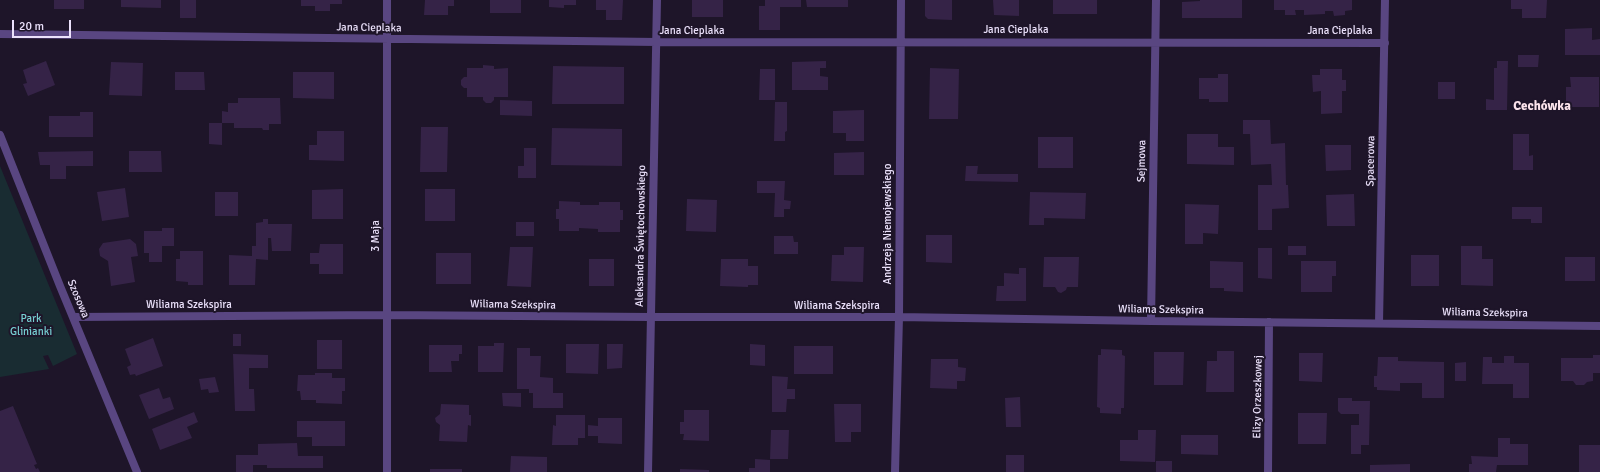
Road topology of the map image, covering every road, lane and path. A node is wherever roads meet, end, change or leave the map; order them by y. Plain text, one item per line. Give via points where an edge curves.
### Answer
1 (387, 0) edge
2 (657, 0) edge
3 (901, 0) edge
4 (1156, 0) edge
5 (1385, 0) edge
6 (0, 34) edge
7 (388, 40) junction
8 (1155, 41) junction
9 (656, 42) junction
10 (900, 42) junction
11 (1385, 42) junction
12 (0, 135) edge
13 (386, 315) junction
14 (74, 317) junction
15 (650, 317) junction
16 (899, 317) junction
17 (1151, 321) junction
18 (1269, 322) junction
19 (1379, 323) junction
20 (1600, 326) edge
21 (137, 472) edge
22 (387, 472) edge
23 (648, 472) edge
24 (895, 472) edge
25 (1268, 472) edge

1 - 7 street, 3 Maja
2 - 9 street, Aleksandra Świętochowskiego
3 - 10 street, Andrzeja Niemojewskiego
4 - 8 street, Sejmowa
5 - 11 street, Spacerowa
6 - 7 street, Jana Cieplaka
7 - 9 street, Jana Cieplaka
7 - 13 street, 3 Maja
8 - 10 street, Jana Cieplaka
8 - 11 street, Jana Cieplaka
8 - 17 street, Sejmowa
9 - 10 street, Jana Cieplaka
9 - 15 street, Aleksandra Świętochowskiego
10 - 16 street, Andrzeja Niemojewskiego
11 - 19 street, Spacerowa
12 - 14 street, Szosowa
13 - 14 street, Wiliama Szekspira
13 - 15 street, Wiliama Szekspira
13 - 22 street, 3 Maja
14 - 21 street, Szosowa
15 - 16 street, Wiliama Szekspira
15 - 23 street, Aleksandra Świętochowskiego
16 - 17 street, Wiliama Szekspira
16 - 24 street, Andrzeja Niemojewskiego
17 - 18 street, Wiliama Szekspira
18 - 19 street, Wiliama Szekspira
18 - 25 street, Elizy Orzeszkowej
19 - 20 street, Wiliama Szekspira

